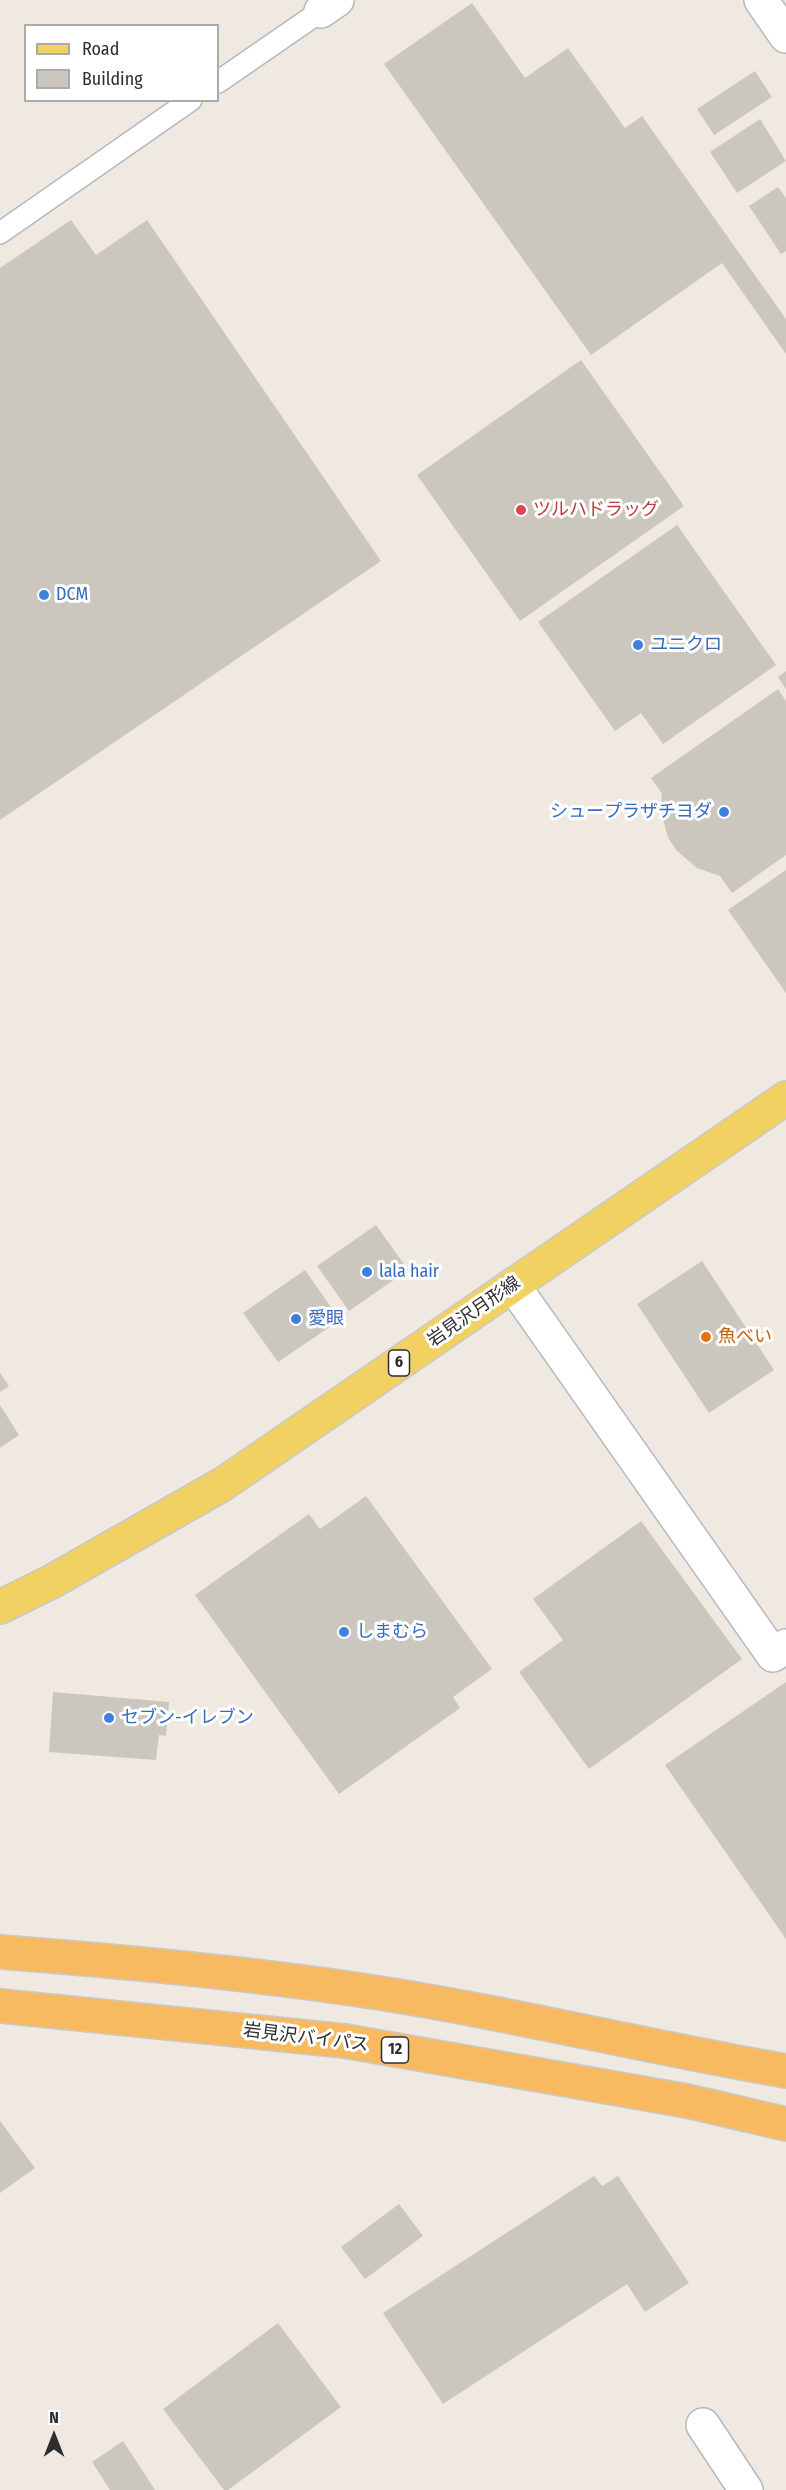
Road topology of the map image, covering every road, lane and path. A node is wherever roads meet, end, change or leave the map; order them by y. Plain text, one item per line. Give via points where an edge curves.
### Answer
1 (760, 0) edge
2 (329, 5) edge
3 (786, 36) edge
4 (219, 81) edge
5 (188, 102) edge
6 (0, 233) edge
7 (786, 1098) edge
8 (513, 1285) junction
9 (0, 1607) edge
10 (786, 1646) edge
11 (0, 1952) edge
12 (0, 2006) edge
13 (786, 2071) edge
14 (786, 2124) edge
15 (703, 2425) dead end
16 (746, 2490) edge

1 - 3 street
2 - 4 lane
5 - 6 lane
7 - 8 main road, 岩見沢月形線 / 6
8 - 9 main road, 岩見沢月形線 / 6 via 223,1484
8 - 10 street via 773,1655
11 - 13 highway via 159,1965 354,1989
12 - 14 highway, 岩見沢バイパス / 12 via 345,2041 687,2101
15 - 16 street

